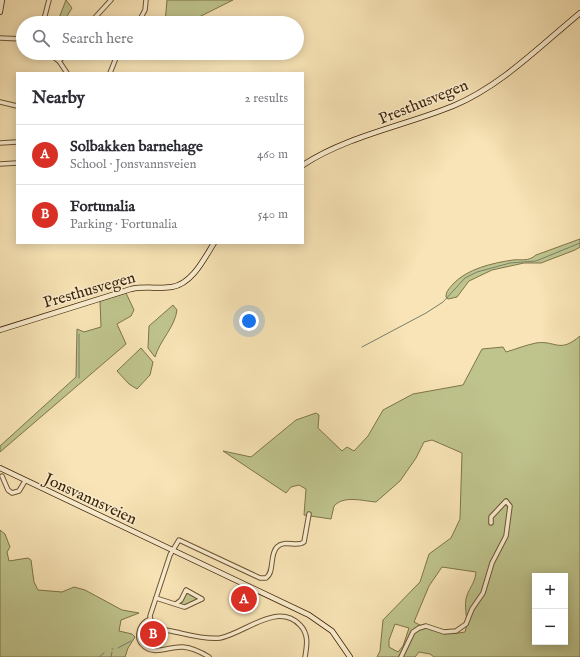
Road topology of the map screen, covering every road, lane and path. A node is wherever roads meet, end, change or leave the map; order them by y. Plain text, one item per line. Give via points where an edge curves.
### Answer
1 (2, 0) edge
2 (49, 0) edge
3 (111, 0) edge
4 (146, 0) edge
5 (0, 12) edge
6 (580, 13) edge
7 (45, 16) edge
8 (96, 16) edge
9 (142, 16) edge
10 (0, 38) edge
11 (16, 39) edge
12 (115, 60) edge
13 (59, 61) edge
14 (66, 72) edge
15 (110, 72) edge
16 (0, 102) edge
17 (16, 106) edge
18 (16, 142) edge
19 (0, 143) edge
20 (16, 163) edge
21 (0, 164) edge
22 (304, 164) edge
23 (213, 244) edge
24 (0, 330) edge
25 (0, 468) edge
26 (2, 476) dead end
27 (25, 481) junction
28 (310, 514) dead end
29 (491, 523) dead end
30 (172, 551) junction
31 (156, 598) junction
32 (176, 604) junction
33 (150, 619) junction
34 (209, 657) edge
35 (305, 657) edge
36 (350, 657) edge
37 (401, 657) edge

1 - 5 street
2 - 7 street
3 - 8 street
4 - 9 street
6 - 22 street, Presthusvegen via 474,96 333,149
10 - 11 street
12 - 15 street
13 - 14 street
16 - 17 street
18 - 19 street
20 - 21 street
23 - 24 street, Presthusvegen via 195,272 178,285 131,289
25 - 27 street, Jonsvannsveien
26 - 27 street via 6,488 12,493 19,491
27 - 30 street, Jonsvannsveien
28 - 30 street via 304,542 278,546 266,578 260,578 183,541 179,540
29 - 37 street via 491,517 506,501 510,506 506,536 492,563 483,593 466,624 456,631 444,632 426,626 419,628 414,632
30 - 31 street
30 - 36 street, Jonsvannsveien via 309,615 332,631
31 - 32 street
31 - 33 street
32 - 32 street via 187,606 202,599 186,590
33 - 34 street via 141,626 138,636 141,644 148,650 159,652 182,647
33 - 35 street via 162,629 214,638 228,636 269,618 287,618 298,623 305,633

